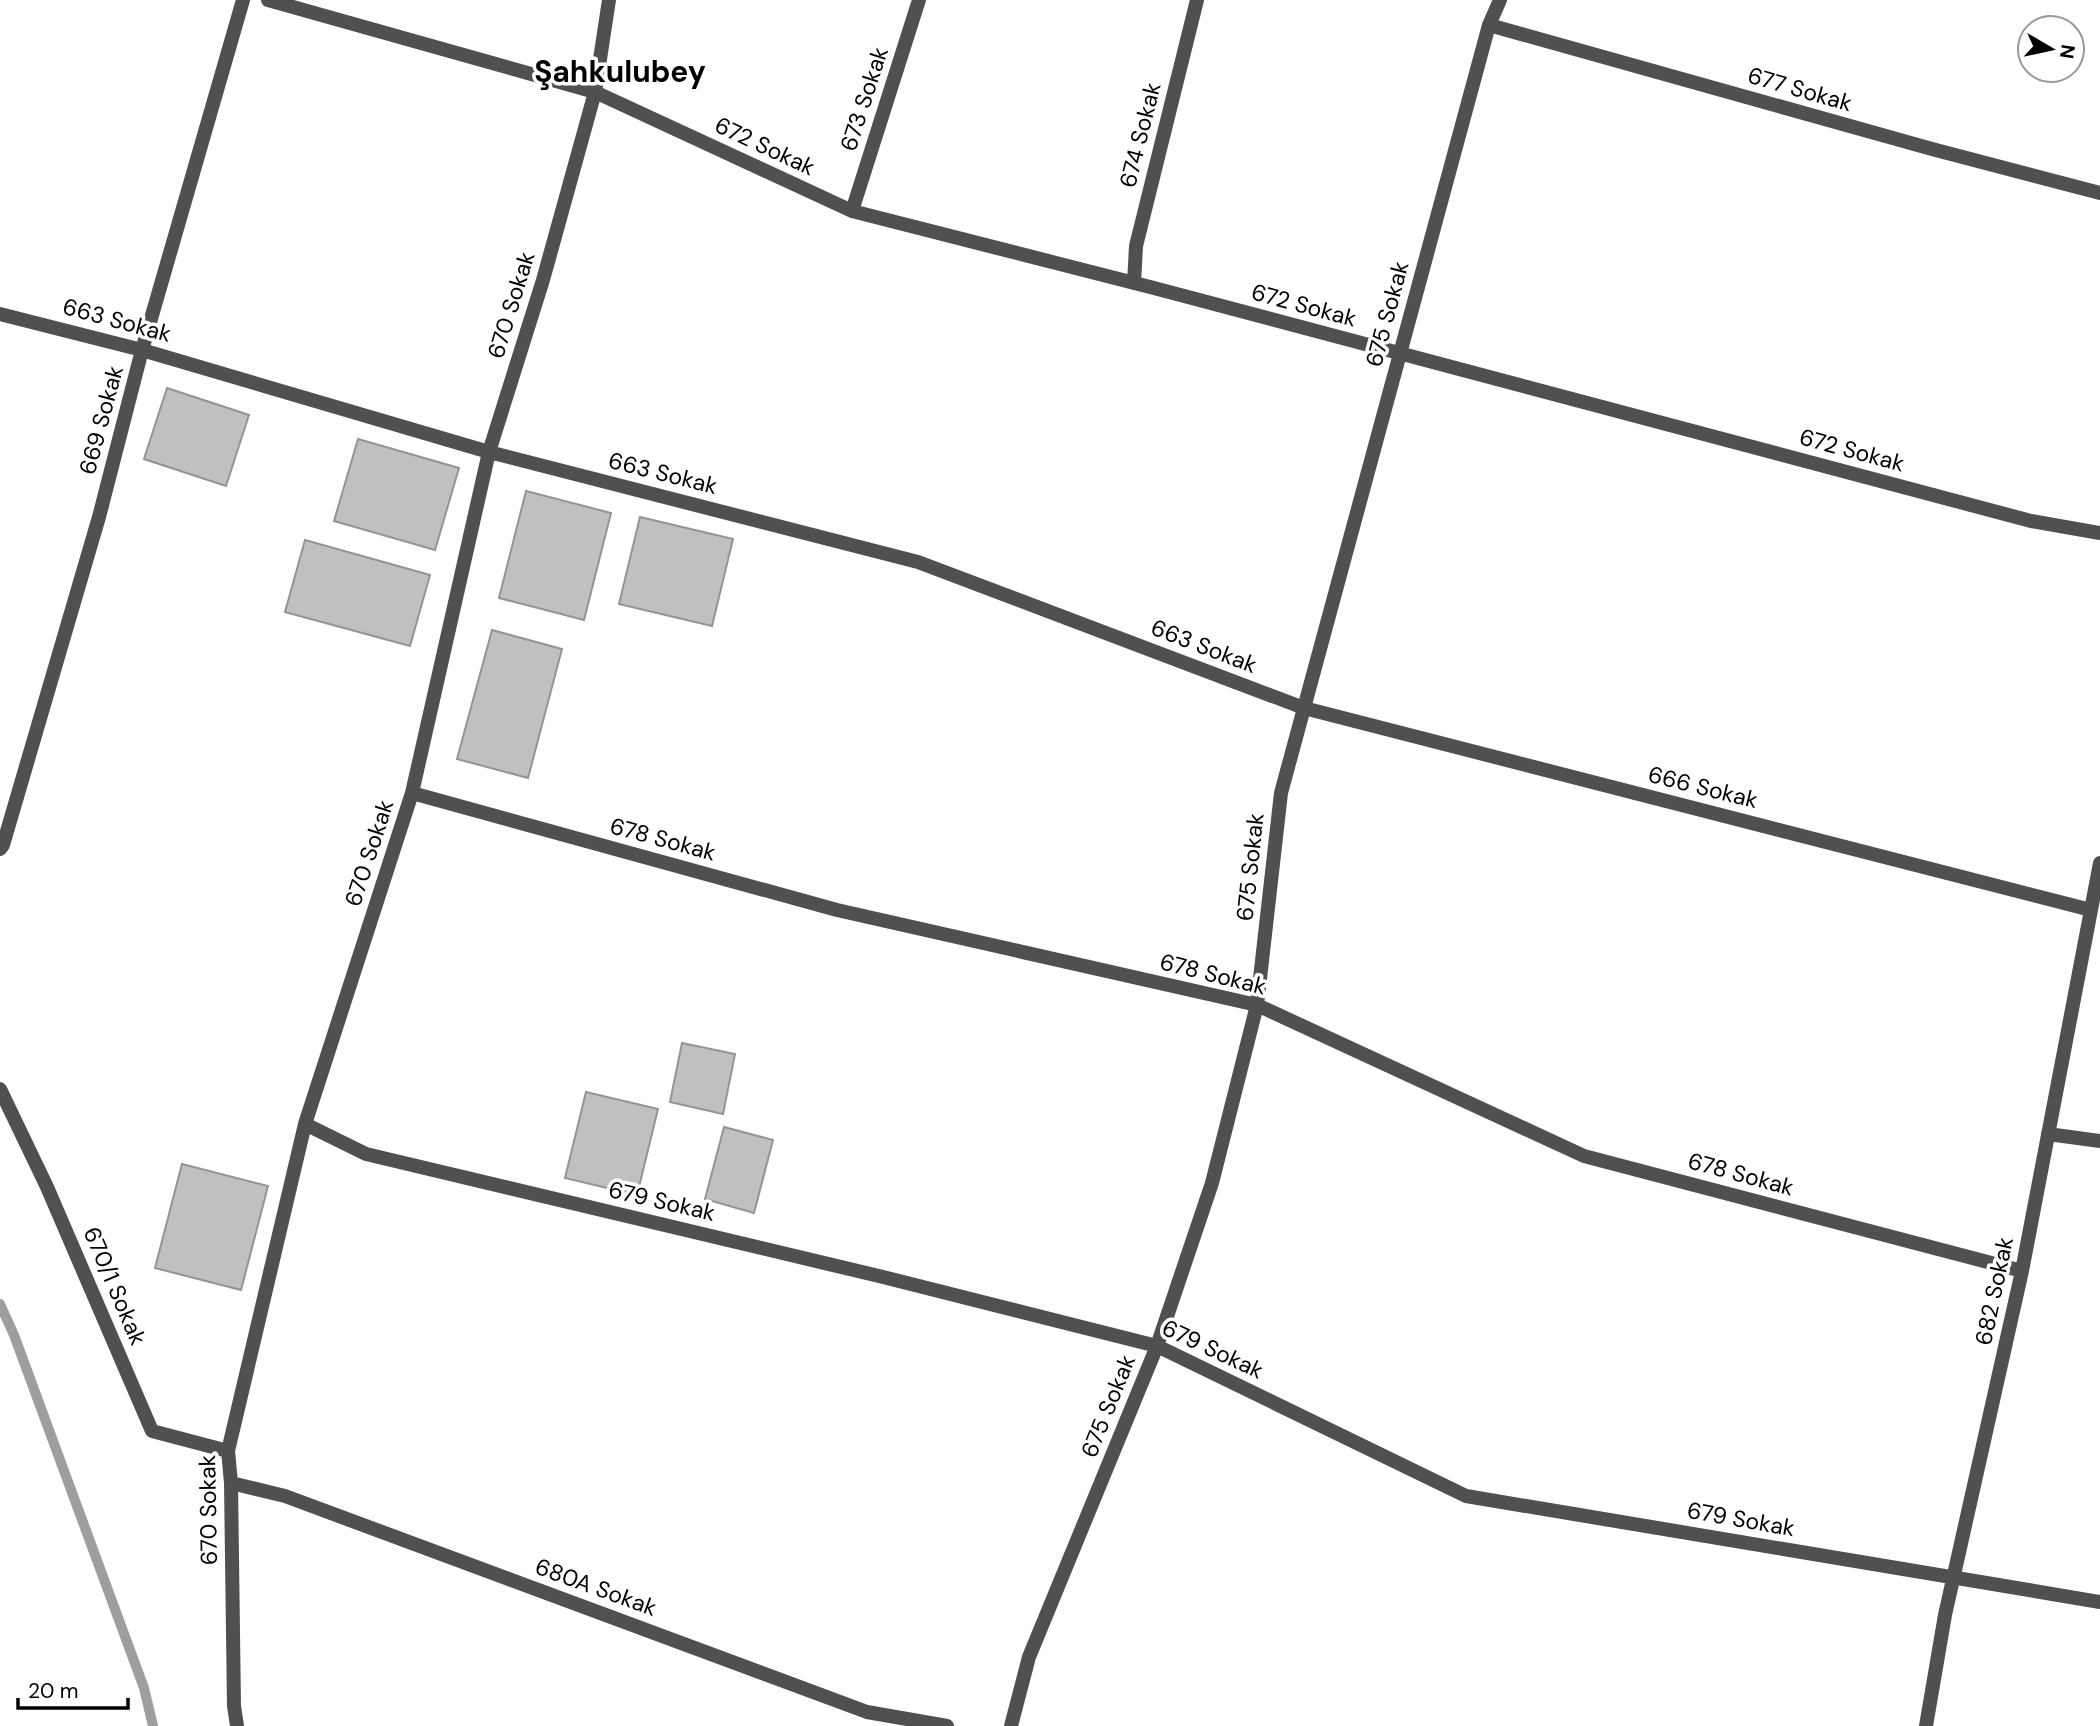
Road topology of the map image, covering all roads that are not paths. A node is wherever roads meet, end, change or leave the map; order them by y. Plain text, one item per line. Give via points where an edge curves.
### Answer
1 (243, 0) edge
2 (268, 0) edge
3 (609, 0) edge
4 (919, 0) edge
5 (1197, 0) edge
6 (1500, 0) edge
7 (1489, 26) junction
8 (595, 92) junction
9 (2100, 193) edge
10 (852, 211) junction
11 (1134, 283) junction
12 (0, 314) edge
13 (142, 350) junction
14 (1400, 354) junction
15 (489, 452) junction
16 (2100, 533) edge
17 (1304, 708) junction
18 (412, 793) junction
19 (0, 849) edge
20 (2100, 863) edge
21 (2091, 910) junction
22 (1257, 1005) junction
23 (0, 1088) edge
24 (304, 1124) junction
25 (2048, 1134) junction
26 (2100, 1141) edge
27 (2022, 1271) junction
28 (1157, 1346) junction
29 (228, 1451) junction
30 (231, 1483) junction
31 (1955, 1578) junction
32 (2100, 1602) edge
33 (237, 1726) edge
34 (947, 1726) edge
35 (1011, 1726) edge
36 (1926, 1726) edge

1 - 13 street, 669 Sokak
2 - 8 street, 672 Sokak
3 - 8 street, 670 Sokak
4 - 10 street, 673 Sokak
5 - 11 street, 674 Sokak via 1136,246
6 - 7 street, 675 Sokak
7 - 9 street, 677 Sokak
7 - 14 street, 675 Sokak
8 - 10 street, 672 Sokak
8 - 15 street, 670 Sokak
10 - 11 street, 672 Sokak
11 - 14 street, 672 Sokak
12 - 13 street, 663 Sokak
13 - 15 street, 663 Sokak
13 - 19 street, 669 Sokak via 99,517
14 - 16 street, 672 Sokak via 2031,521
14 - 17 street, 675 Sokak
15 - 17 street, 663 Sokak via 918,562
15 - 18 street, 670 Sokak
17 - 21 street, 666 Sokak
17 - 22 street, 675 Sokak via 1281,793
18 - 22 street, 678 Sokak via 837,910
18 - 24 street, 670 Sokak
20 - 21 street, 682 Sokak
21 - 25 street, 682 Sokak
22 - 27 street, 678 Sokak via 1584,1156
22 - 28 street, 675 Sokak via 1212,1183
23 - 29 street, 670/1 Sokak via 152,1431
24 - 28 street, 679 Sokak via 366,1154
24 - 29 street, 670 Sokak
25 - 26 street
25 - 27 street, 682 Sokak
27 - 31 street, 682 Sokak
28 - 31 street, 679 Sokak via 1466,1496
28 - 35 street, 675 Sokak via 1029,1657
29 - 30 street, 670 Sokak
30 - 33 street, 670 Sokak
30 - 34 street, 680A Sokak via 285,1496 867,1712
31 - 32 street, 679 Sokak
31 - 36 street, 682 Sokak

